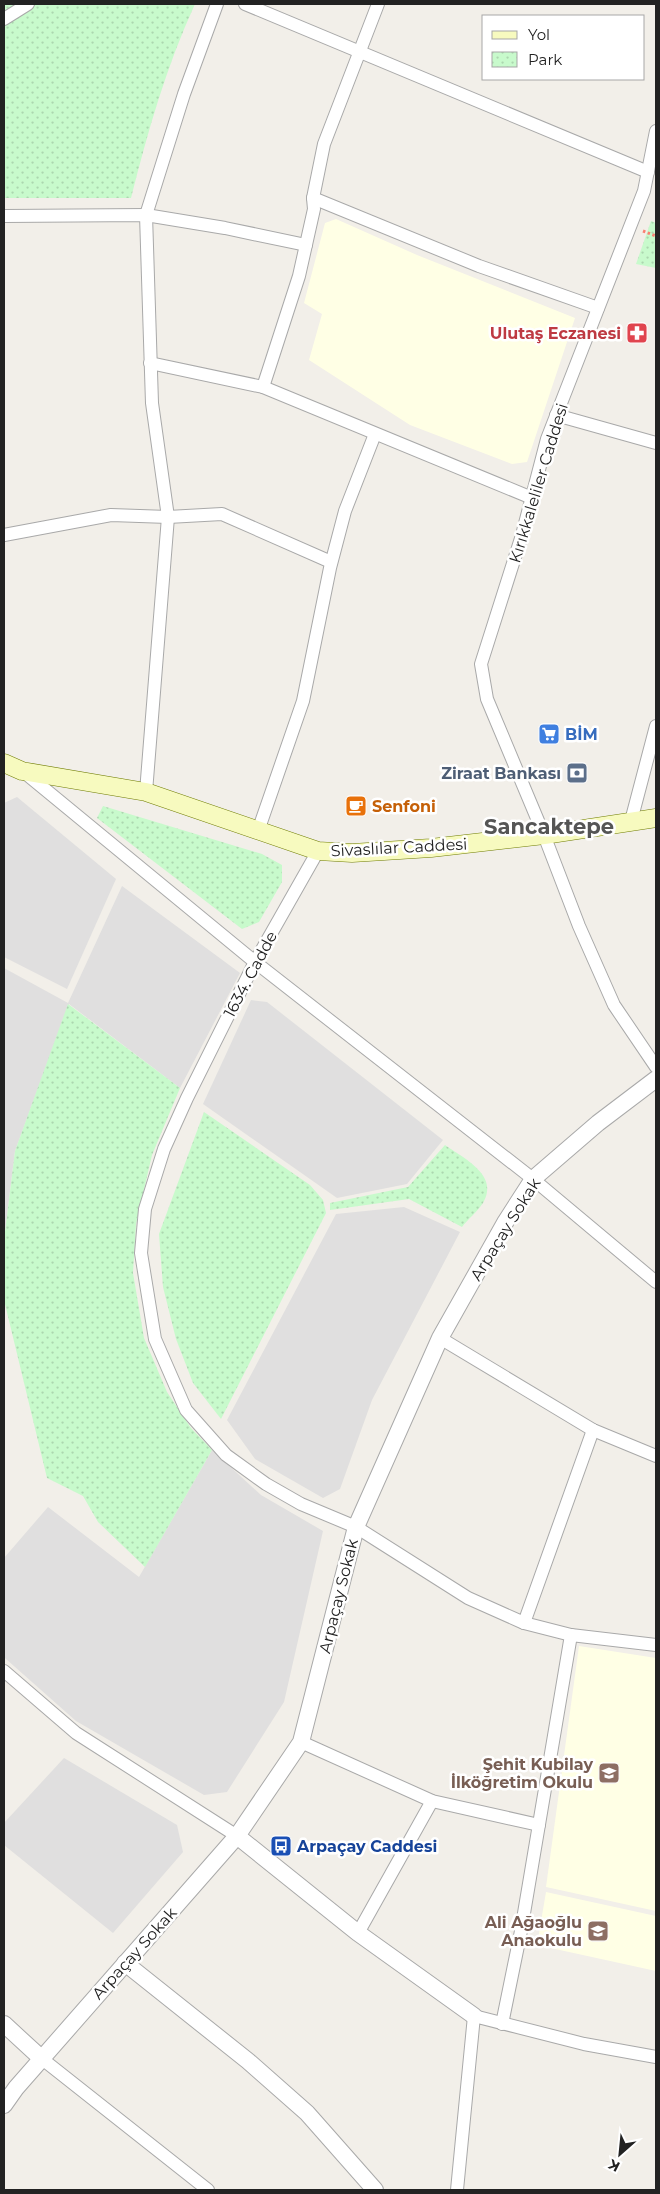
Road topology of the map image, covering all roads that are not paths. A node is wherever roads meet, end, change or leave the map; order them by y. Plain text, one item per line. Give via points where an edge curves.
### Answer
1 (28, 4) edge
2 (217, 4) edge
3 (245, 4) edge
4 (378, 4) edge
5 (4, 20) edge
6 (358, 52) junction
7 (656, 131) edge
8 (648, 172) junction
9 (313, 198) junction
10 (4, 216) edge
11 (146, 216) junction
12 (306, 245) junction
13 (598, 308) junction
14 (150, 363) junction
15 (263, 387) junction
16 (556, 415) junction
17 (375, 434) junction
18 (656, 443) edge
19 (532, 498) junction
20 (168, 517) junction
21 (4, 535) edge
22 (332, 562) junction
23 (656, 726) edge
24 (4, 763) edge
25 (22, 771) junction
26 (146, 792) junction
27 (656, 818) edge
28 (631, 821) junction
29 (258, 831) junction
30 (544, 835) junction
31 (318, 851) junction
32 (255, 962) junction
33 (656, 1067) edge
34 (656, 1079) edge
35 (533, 1179) junction
36 (656, 1282) edge
37 (440, 1338) junction
38 (593, 1430) junction
39 (656, 1456) edge
40 (356, 1527) junction
41 (524, 1623) junction
42 (571, 1635) junction
43 (656, 1645) edge
44 (4, 1671) edge
45 (301, 1742) junction
46 (432, 1801) junction
47 (539, 1825) junction
48 (237, 1836) junction
49 (358, 1933) junction
50 (125, 1963) junction
51 (474, 2016) junction
52 (4, 2024) edge
53 (502, 2024) junction
54 (656, 2057) edge
55 (41, 2058) junction
56 (4, 2105) edge
57 (208, 2190) edge
58 (375, 2190) edge
59 (457, 2190) edge

1 - 5 street
2 - 11 street via 184,94
3 - 6 street
4 - 6 street
6 - 8 street
6 - 9 street via 324,144
7 - 8 street, Kırıkkaleliler Caddesi
8 - 13 street, Kırıkkaleliler Caddesi via 644,191
9 - 12 street via 314,209
9 - 13 street via 479,266
10 - 11 street
11 - 12 street
11 - 14 street
12 - 15 street
13 - 16 street, Kırıkkaleliler Caddesi
14 - 15 street
14 - 20 street via 152,403
15 - 17 street
16 - 18 street
16 - 19 street, Kırıkkaleliler Caddesi
17 - 19 street
17 - 22 street via 345,511
19 - 30 street, Kırıkkaleliler Caddesi via 482,664 487,699
20 - 21 street via 111,515
20 - 22 street via 222,514
20 - 26 street
22 - 29 street via 303,701
23 - 28 street
24 - 25 main road, Sivaslılar Caddesi
25 - 26 main road, Sivaslılar Caddesi
25 - 32 street
26 - 29 main road, Sivaslılar Caddesi
27 - 28 main road, Sivaslılar Caddesi
28 - 30 main road, Sivaslılar Caddesi
29 - 31 main road, Sivaslılar Caddesi
30 - 31 main road, Sivaslılar Caddesi via 431,848
30 - 33 street, Kırıkkaleliler Caddesi via 614,1005
31 - 32 street, 1634. Cadde
32 - 35 street
32 - 40 street, 1634. Cadde via 164,1149 145,1209 141,1253 155,1339 186,1410 226,1455 266,1484 302,1504
34 - 35 street, Arpaçay Sokak
35 - 36 street
35 - 37 street, Arpaçay Sokak
37 - 38 street
37 - 40 street, Arpaçay Sokak
38 - 39 street
38 - 41 street
40 - 41 street, 1634. Cadde via 468,1598
40 - 45 street, Arpaçay Sokak
41 - 42 street, 1634. Cadde
42 - 43 street, 1634. Cadde
42 - 47 street
44 - 48 street via 76,1733
45 - 46 street
45 - 48 street, Arpaçay Sokak
46 - 47 street
46 - 49 street
47 - 53 street
48 - 49 street
48 - 50 street, Arpaçay Sokak
49 - 51 street
50 - 55 street, Arpaçay Sokak
50 - 58 street via 307,2113
51 - 53 street
51 - 59 street
52 - 55 street
53 - 54 street
55 - 56 street, Arpaçay Sokak
55 - 57 street

